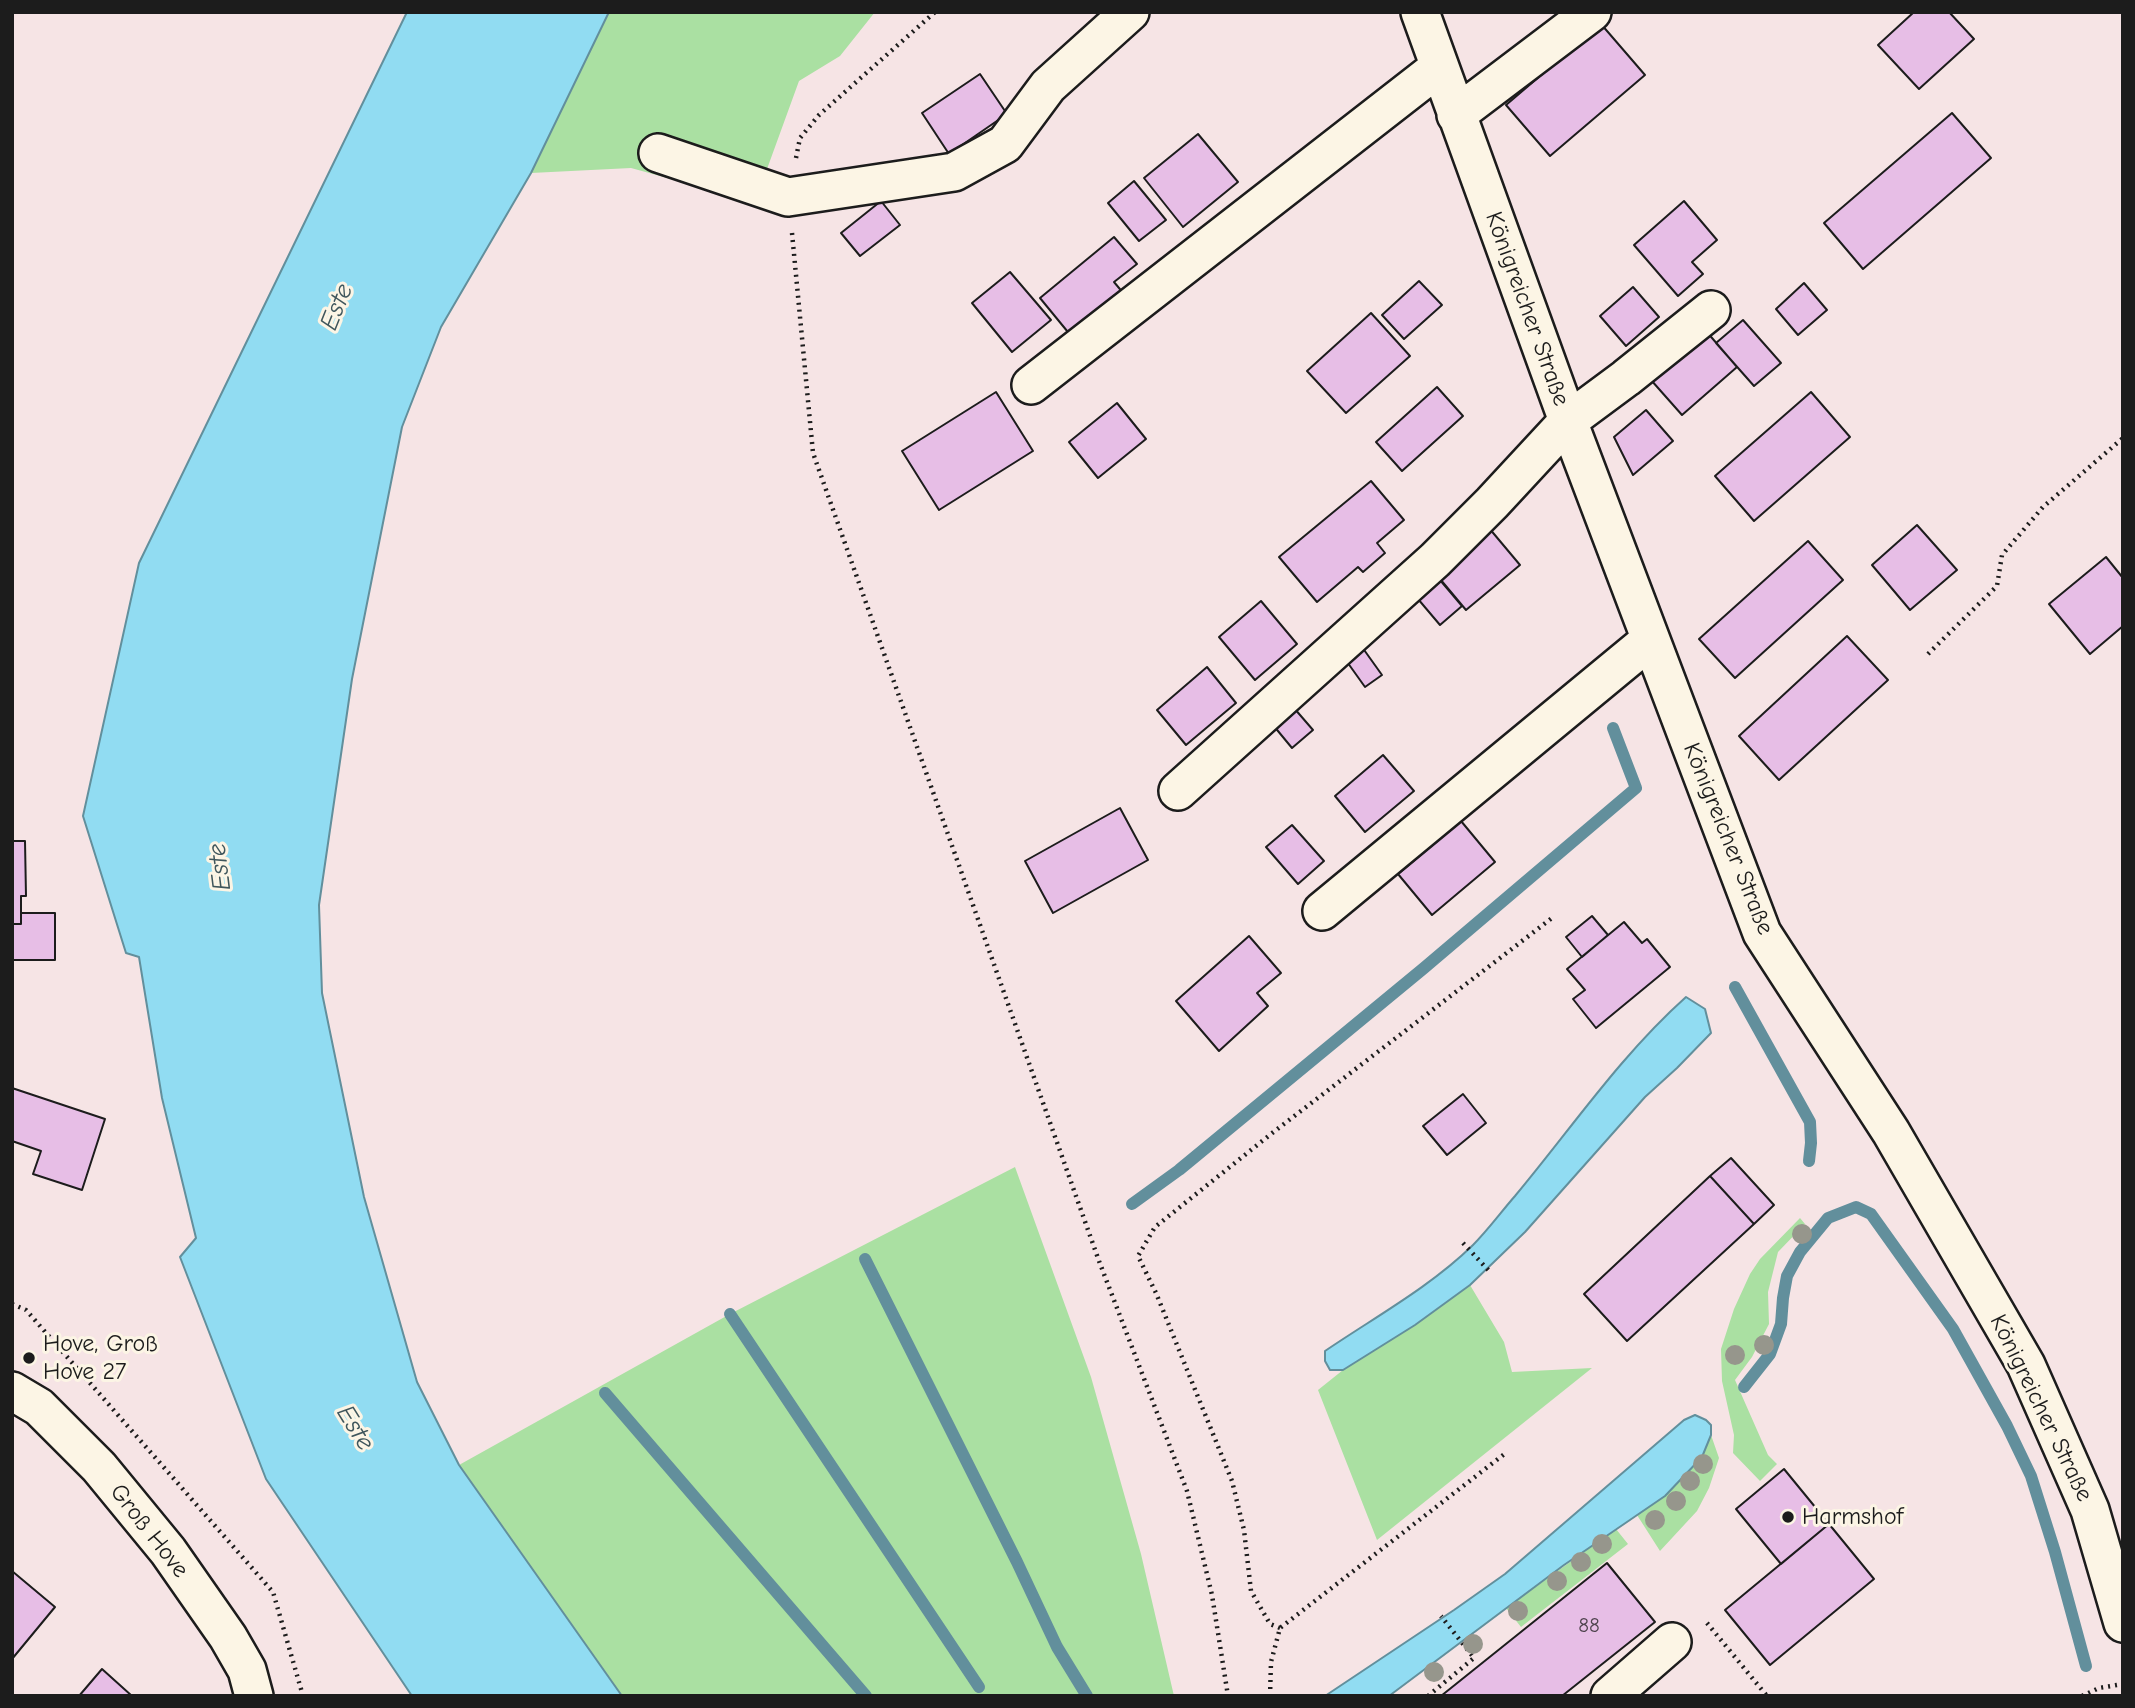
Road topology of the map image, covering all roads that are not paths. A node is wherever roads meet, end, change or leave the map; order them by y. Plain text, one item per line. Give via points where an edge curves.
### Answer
1 (1130, 12) edge
2 (1592, 12) edge
3 (1422, 13) edge
4 (1438, 68) junction
5 (1456, 115) junction
6 (658, 153) dead end
7 (1711, 310) dead end
8 (1031, 385) dead end
9 (1568, 421) junction
10 (1650, 640) junction
11 (1178, 791) dead end
12 (1322, 911) dead end
13 (12, 1391) edge
14 (2123, 1623) edge
15 (1672, 1642) dead end
16 (254, 1696) edge
17 (1610, 1696) edge

1 - 6 street via 1048,86 1005,144 954,172 788,197
2 - 5 street
3 - 4 street, Königreicher Straße
4 - 5 street, Königreicher Straße
4 - 8 street
5 - 9 street, Königreicher Straße
7 - 9 street
9 - 10 street, Königreicher Straße
9 - 11 street via 1435,560
10 - 12 street
10 - 14 street, Königreicher Straße via 1762,933 1891,1132 2026,1365 2090,1510
13 - 16 street, Groß Hove via 39,1407 99,1467 168,1551 229,1637 247,1670
15 - 17 street

